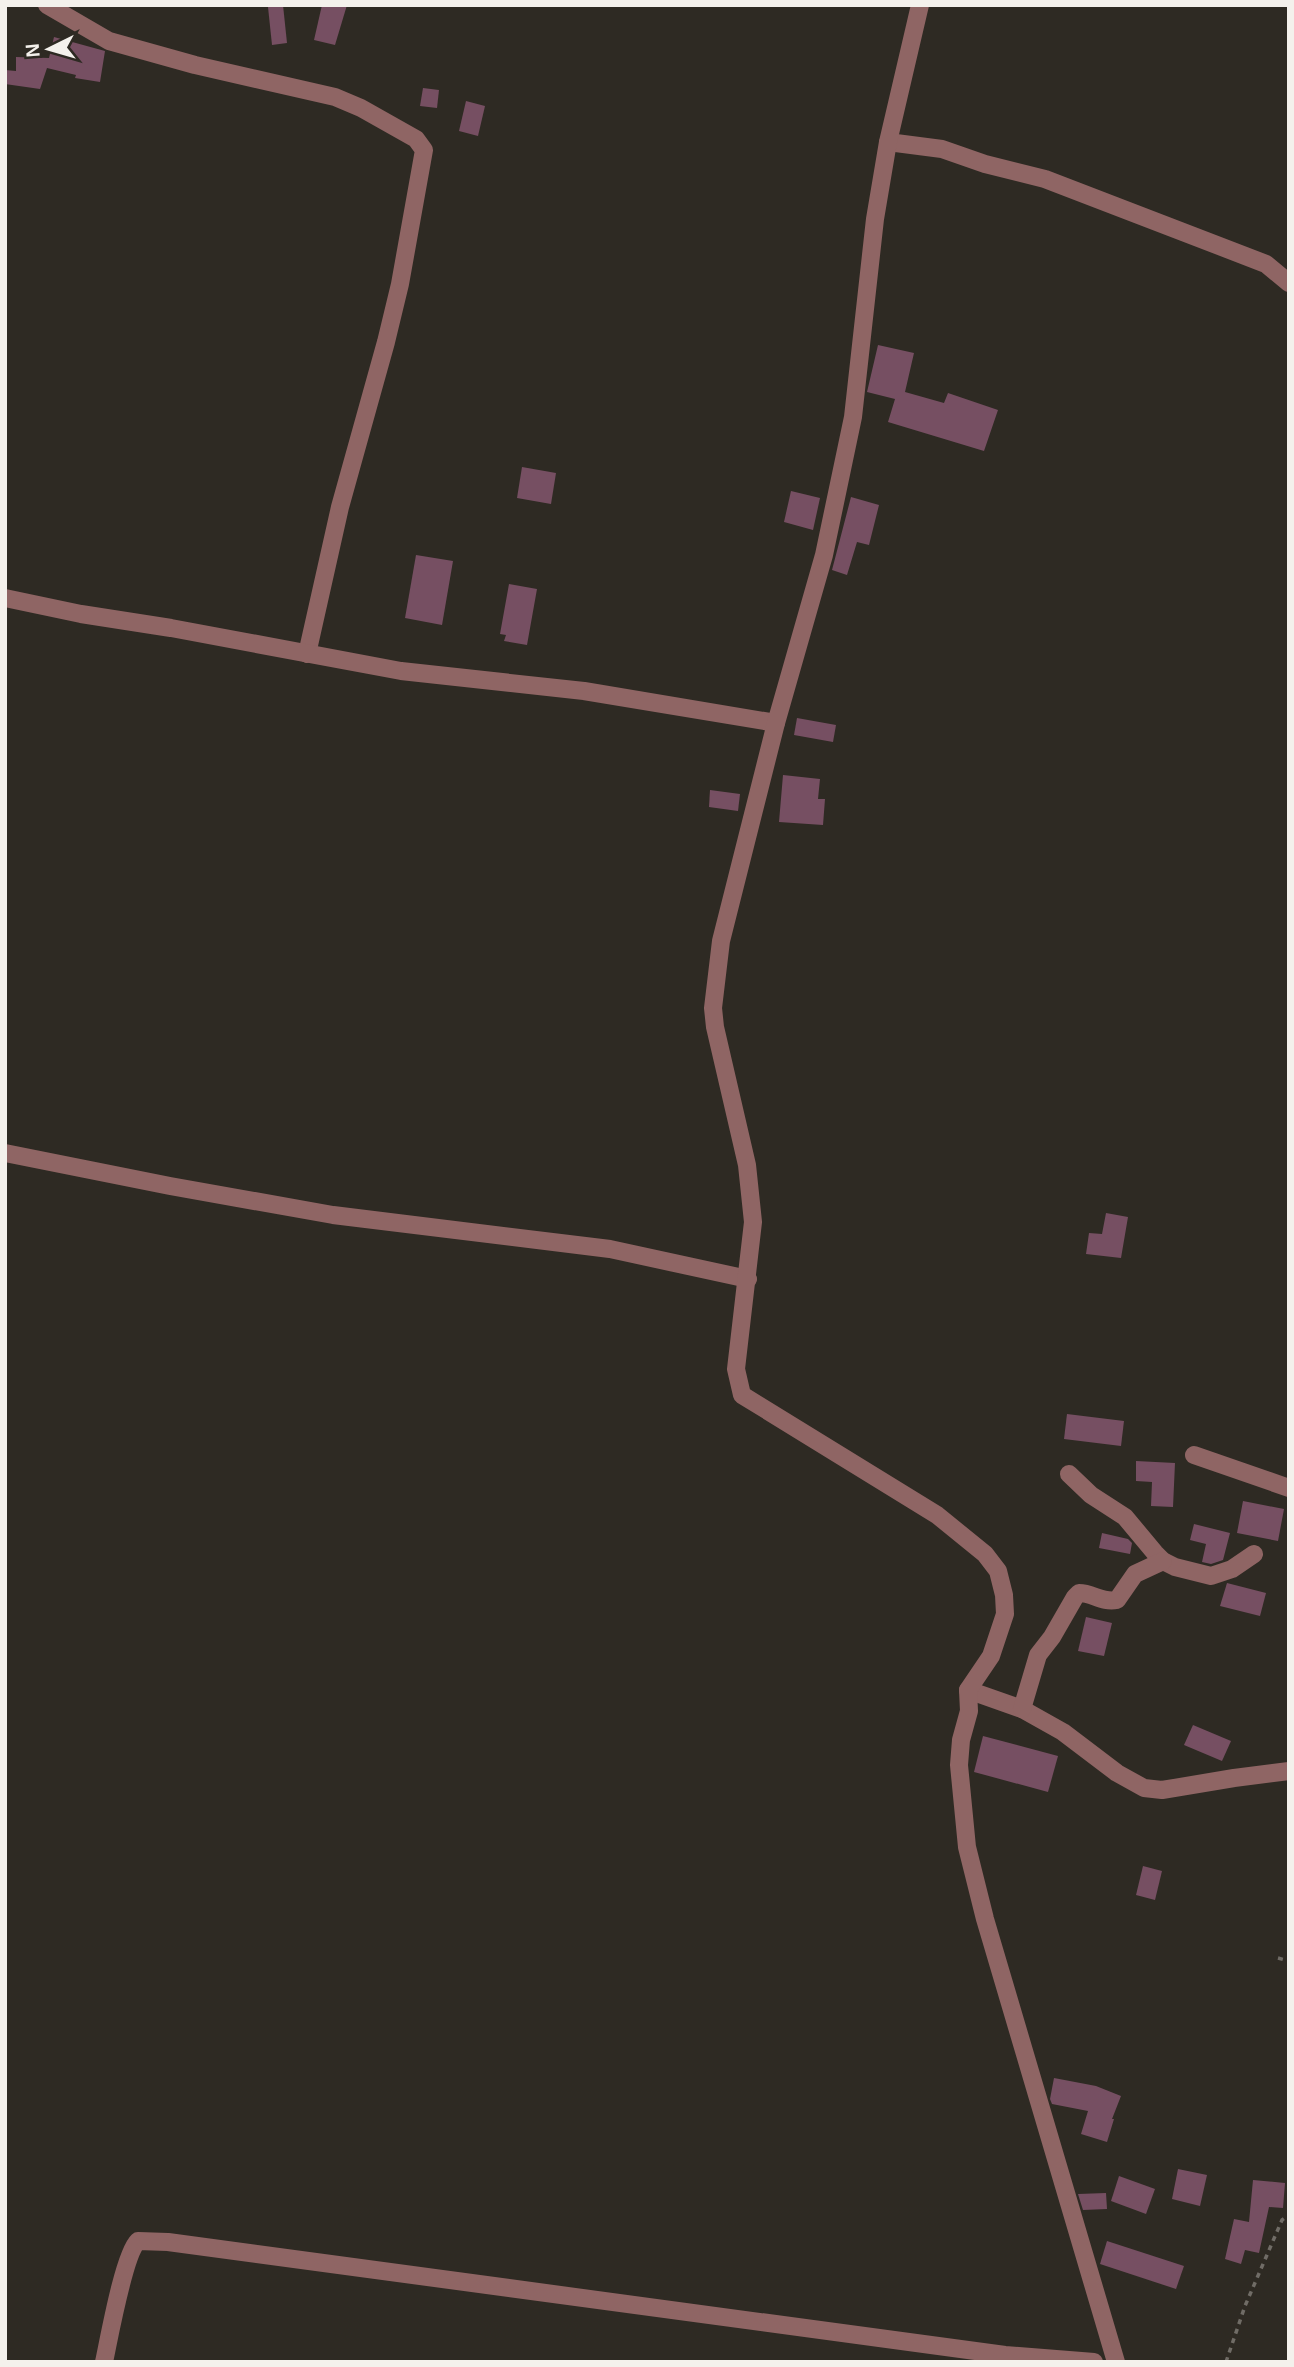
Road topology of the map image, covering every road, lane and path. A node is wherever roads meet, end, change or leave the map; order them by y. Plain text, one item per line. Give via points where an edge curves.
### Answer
1 (47, 5) edge
2 (920, 5) edge
3 (888, 142) junction
4 (1289, 283) edge
5 (5, 598) edge
6 (307, 654) junction
7 (776, 723) junction
8 (5, 1153) edge
9 (748, 1279) junction
10 (1194, 1455) dead end
11 (1069, 1474) dead end
12 (1289, 1488) edge
13 (1254, 1554) dead end
14 (1163, 1561) junction
15 (968, 1690) junction
16 (1022, 1709) junction
17 (1289, 1772) edge
18 (1278, 1958) dead end
19 (1289, 1961) edge
20 (1289, 2214) edge
21 (104, 2362) edge
22 (1094, 2362) edge
23 (1116, 2362) edge
24 (1226, 2362) edge

1 - 6 street via 117,44 335,97 416,139 424,150 400,284 340,507
2 - 3 street
3 - 4 street via 942,149 1045,179 1266,264
3 - 7 street via 853,417 824,555
5 - 6 street
6 - 7 street via 401,671 584,691
7 - 9 street via 721,940 713,1008 747,1165 753,1222
8 - 9 street via 333,1214 610,1249
9 - 15 street via 736,1369 742,1395 937,1515 985,1554 998,1571 1005,1614 991,1656
10 - 12 street
11 - 14 street via 1125,1517
13 - 14 street via 1211,1576
14 - 16 street via 1135,1574 1117,1600 1101,1600 1084,1592 1075,1597 1038,1655
15 - 16 street
15 - 23 street via 959,1765 967,1847
16 - 17 street via 1144,1788 1161,1790
18 - 19 path
20 - 24 path via 1282,2220 1245,2306
21 - 22 street via 138,2241 1005,2355

